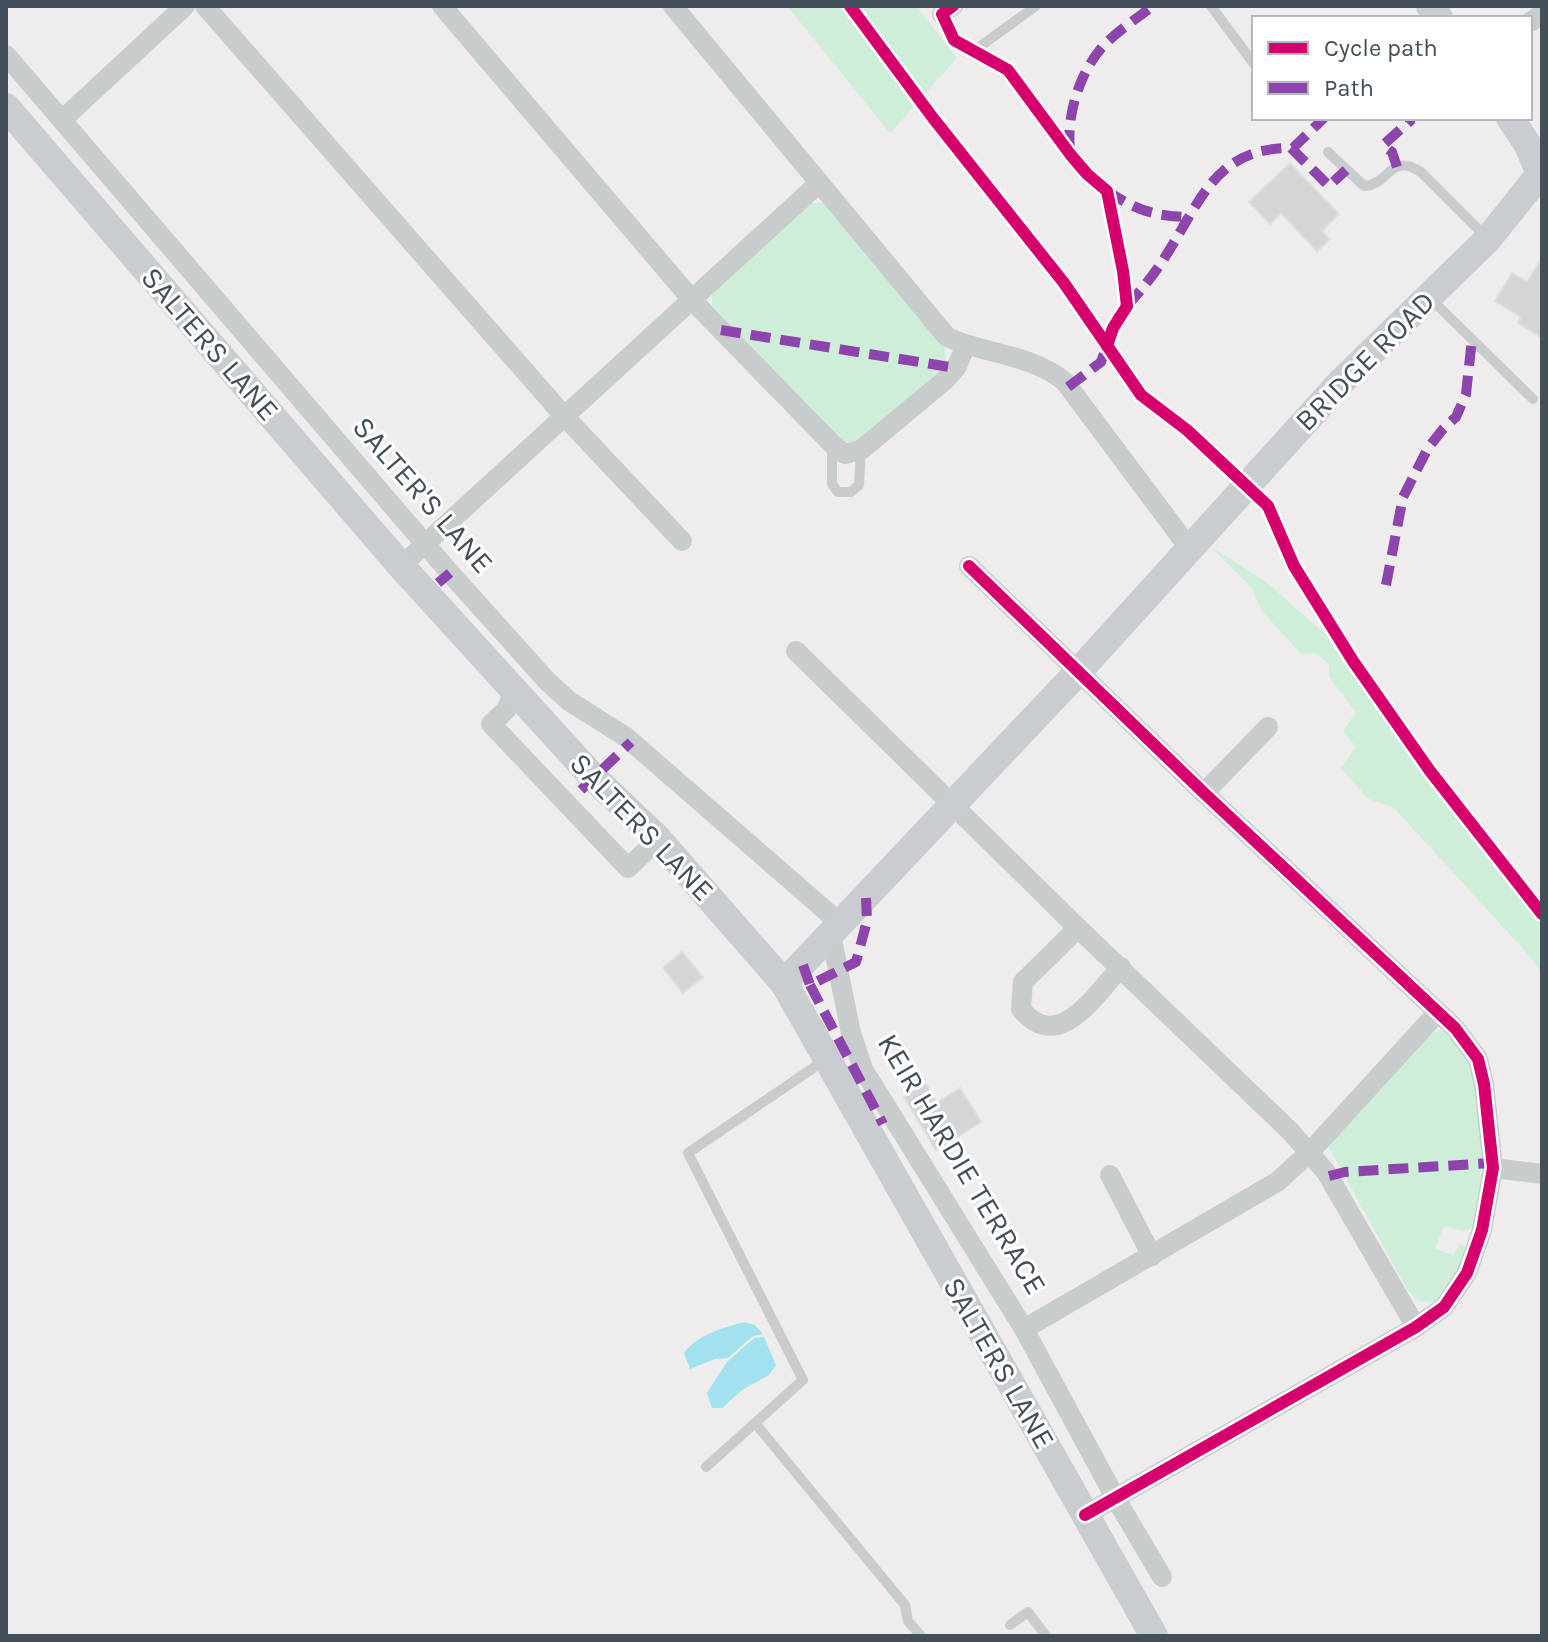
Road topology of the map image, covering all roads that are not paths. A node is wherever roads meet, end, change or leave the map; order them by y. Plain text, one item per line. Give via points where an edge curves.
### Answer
1 (185, 6) edge
2 (205, 6) edge
3 (442, 6) edge
4 (673, 6) edge
5 (1036, 6) edge
6 (1211, 6) edge
7 (975, 50) dead end
8 (6, 55) edge
9 (1252, 61) edge
10 (6, 107) edge
11 (62, 120) junction
12 (1511, 120) edge
13 (1328, 152) dead end
14 (1541, 174) edge
15 (819, 183) junction
16 (1488, 239) junction
17 (1429, 297) junction
18 (693, 301) junction
19 (966, 345) junction
20 (1533, 399) dead end
21 (565, 417) junction
22 (832, 444) junction
23 (861, 450) junction
24 (682, 541) dead end
25 (425, 544) junction
26 (1190, 549) junction
27 (401, 566) junction
28 (969, 566) dead end
29 (796, 651) dead end
30 (1078, 672) junction
31 (513, 692) junction
32 (1268, 727) dead end
33 (1204, 793) junction
34 (954, 804) junction
35 (658, 839) junction
36 (1078, 928) junction
37 (836, 929) junction
38 (1121, 967) junction
39 (784, 983) junction
40 (1437, 1013) junction
41 (826, 1059) junction
42 (1309, 1153) junction
43 (1493, 1168) junction
44 (1542, 1174) edge
45 (1110, 1175) dead end
46 (1152, 1256) junction
47 (1416, 1327) junction
48 (1024, 1329) junction
49 (755, 1423) junction
50 (706, 1467) dead end
51 (1116, 1499) junction
52 (1085, 1515) junction
53 (1162, 1577) dead end
54 (1010, 1625) dead end
55 (921, 1636) edge
56 (1046, 1636) edge
57 (1154, 1636) edge

1 - 11 street
2 - 21 street
3 - 18 street
4 - 15 street
5 - 7 lane
6 - 9 lane
8 - 11 street, SALTER'S LANE
10 - 27 main road, SALTERS LANE
11 - 25 street, SALTER'S LANE
12 - 14 main road
13 - 16 lane via 1364,186 1408,164
14 - 16 main road, BRIDGE ROAD
15 - 18 street
15 - 19 street via 947,337
16 - 17 main road, BRIDGE ROAD
17 - 20 lane
17 - 26 main road, BRIDGE ROAD via 1341,382
18 - 21 street
18 - 22 street
19 - 23 street via 944,381
19 - 26 street via 1052,371
21 - 24 street
21 - 25 street
22 - 23 street via 845,454
22 - 23 lane via 832,484 838,492 851,492 859,485
25 - 27 street
25 - 37 street, SALTER'S LANE via 547,681 626,737
26 - 30 main road, BRIDGE ROAD
27 - 31 main road, SALTERS LANE
28 - 30 street
29 - 34 street
30 - 33 street
30 - 34 main road, BRIDGE ROAD
31 - 35 main road, SALTERS LANE
31 - 35 street via 507,709 491,724 628,868
32 - 33 street
33 - 40 street
34 - 36 street
34 - 37 main road, BRIDGE ROAD
35 - 39 main road, SALTERS LANE
36 - 38 street
36 - 38 street via 1023,982 1021,1009 1028,1019 1061,1026
37 - 39 main road, BRIDGE ROAD
37 - 48 street, KEIR HARDIE TERRACE via 851,1033 863,1069
38 - 42 street
39 - 41 main road, SALTERS LANE
40 - 42 street
40 - 43 street via 1478,1059
41 - 49 lane via 688,1153 803,1380
41 - 52 main road, SALTERS LANE
42 - 46 street via 1277,1182
42 - 47 street via 1326,1172
43 - 44 street
43 - 47 street via 1482,1230 1467,1273 1444,1307
45 - 46 street
46 - 48 street
47 - 51 street
48 - 51 street, KEIR HARDIE TERRACE
49 - 50 lane
49 - 55 lane via 905,1605 908,1621
51 - 52 street
51 - 53 street, KEIR HARDIE TERRACE
52 - 57 main road, SALTERS LANE
54 - 56 lane via 1028,1612

